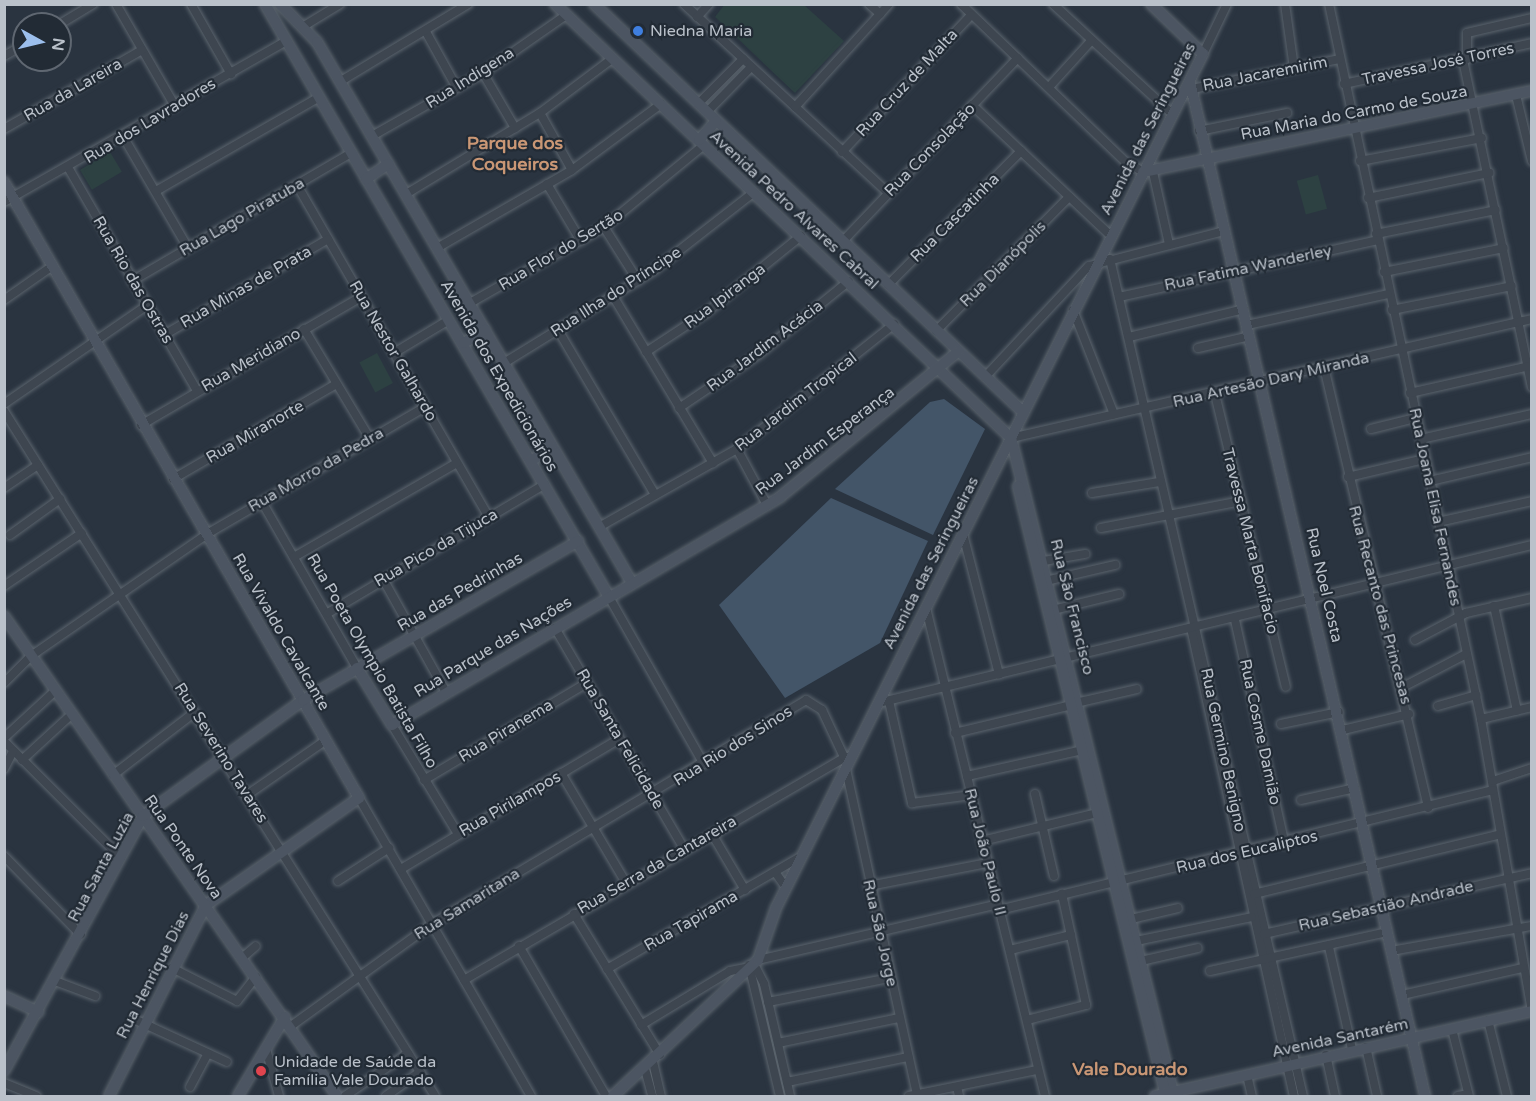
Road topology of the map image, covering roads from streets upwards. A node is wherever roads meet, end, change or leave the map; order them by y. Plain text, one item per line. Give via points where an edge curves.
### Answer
1 (93, 4) edge
2 (116, 4) edge
3 (191, 4) edge
4 (265, 4) edge
5 (280, 4) edge
6 (340, 4) edge
7 (468, 4) edge
8 (555, 4) edge
9 (594, 4) edge
10 (684, 4) edge
11 (709, 4) edge
12 (869, 4) edge
13 (890, 4) edge
14 (961, 4) edge
15 (1053, 4) edge
16 (1067, 4) edge
17 (1151, 4) edge
18 (1227, 4) edge
19 (1285, 4) edge
20 (1329, 4) edge
21 (1060, 12) junction
22 (880, 14) junction
23 (566, 15) junction
24 (971, 15) junction
25 (72, 17) edge
26 (697, 17) junction
27 (1532, 18) edge
28 (304, 26) junction
29 (426, 32) junction
30 (286, 41) junction
31 (1091, 41) junction
32 (1532, 43) edge
33 (142, 50) junction
34 (1203, 54) junction
35 (1018, 58) junction
36 (612, 59) junction
37 (743, 59) junction
38 (1339, 59) junction
39 (1465, 60) junction
40 (751, 67) junction
41 (1294, 68) junction
42 (483, 73) junction
43 (231, 74) junction
44 (340, 81) junction
45 (1344, 84) junction
46 (1191, 85) junction
47 (1050, 86) junction
48 (457, 88) junction
49 (1532, 91) edge
50 (1516, 95) junction
51 (318, 98) junction
52 (661, 104) junction
53 (698, 104) junction
54 (1474, 104) junction
55 (972, 105) junction
56 (175, 106) junction
57 (795, 107) junction
58 (707, 112) junction
59 (540, 113) junction
60 (1287, 113) dead end
61 (1172, 114) junction
62 (716, 121) junction
63 (515, 128) junction
64 (4, 129) edge
65 (1352, 129) junction
66 (1199, 131) junction
67 (372, 136) junction
68 (124, 138) junction
69 (1482, 138) junction
70 (701, 143) junction
71 (1021, 151) junction
72 (842, 152) junction
73 (351, 153) junction
74 (1206, 160) junction
75 (1532, 161) edge
76 (1360, 162) junction
77 (388, 164) junction
78 (69, 169) junction
79 (572, 170) junction
80 (1148, 172) junction
81 (1489, 173) junction
82 (366, 179) junction
83 (4, 182) edge
84 (547, 184) junction
85 (297, 185) junction
86 (156, 191) junction
87 (753, 193) junction
88 (888, 193) junction
89 (406, 194) junction
90 (1069, 196) junction
91 (1368, 198) junction
92 (8, 200) edge
93 (1496, 210) junction
94 (604, 227) junction
95 (1224, 231) junction
96 (801, 236) junction
97 (1111, 236) junction
98 (1377, 237) junction
99 (328, 239) junction
100 (581, 241) junction
101 (843, 242) junction
102 (1169, 244) junction
103 (188, 248) junction
104 (437, 248) junction
105 (1504, 248) junction
106 (1110, 259) junction
107 (1097, 262) junction
108 (51, 267) junction
109 (1234, 271) junction
110 (1383, 272) junction
111 (132, 281) junction
112 (638, 281) junction
113 (849, 281) junction
114 (888, 285) junction
115 (1512, 286) junction
116 (1388, 294) junction
117 (613, 296) junction
118 (361, 297) junction
119 (1119, 297) junction
120 (4, 300) edge
121 (470, 303) junction
122 (147, 306) junction
123 (1244, 309) junction
124 (1073, 310) junction
125 (1392, 310) junction
126 (1532, 319) edge
127 (449, 320) junction
128 (1518, 322) junction
129 (894, 324) junction
130 (1247, 325) junction
131 (304, 329) junction
132 (485, 330) junction
133 (558, 330) junction
134 (936, 331) junction
135 (164, 335) junction
136 (1250, 336) junction
137 (1130, 337) junction
138 (92, 340) junction
139 (464, 344) junction
140 (1198, 348) dead end
141 (1401, 350) junction
142 (646, 352) junction
143 (958, 352) junction
144 (394, 353) junction
145 (504, 363) junction
146 (1529, 366) edge
147 (1324, 368) junction
148 (941, 369) junction
149 (985, 377) junction
150 (1261, 383) junction
151 (336, 384) junction
152 (1532, 387) edge
153 (197, 391) junction
154 (1410, 393) junction
155 (1215, 394) junction
156 (4, 404) edge
157 (425, 407) junction
158 (679, 408) junction
159 (1144, 408) junction
160 (4, 411) edge
161 (1024, 413) junction
162 (1114, 414) junction
163 (1532, 414) edge
164 (1415, 418) junction
165 (141, 425) junction
166 (1371, 429) dead end
167 (1011, 438) junction
168 (370, 439) junction
169 (1421, 439) junction
170 (552, 447) junction
171 (737, 449) junction
172 (1532, 457) edge
173 (1425, 459) junction
174 (531, 461) junction
175 (457, 463) junction
176 (713, 463) junction
177 (38, 465) junction
178 (1348, 477) junction
179 (173, 479) junction
180 (1430, 481) junction
181 (1160, 482) junction
182 (545, 484) junction
183 (4, 488) edge
184 (1092, 493) dead end
185 (655, 495) junction
186 (60, 499) junction
187 (1241, 501) junction
188 (1532, 501) edge
189 (262, 502) junction
190 (767, 505) junction
191 (1167, 517) junction
192 (489, 518) junction
193 (1438, 522) junction
194 (599, 527) junction
195 (1101, 528) dead end
196 (81, 533) junction
197 (207, 534) junction
198 (963, 534) junction
199 (10, 535) dead end
200 (578, 541) junction
201 (1532, 545) edge
202 (1085, 554) dead end
203 (294, 557) junction
204 (1044, 561) junction
205 (1115, 565) dead end
206 (1447, 567) junction
207 (383, 579) junction
208 (1050, 580) junction
209 (632, 583) junction
210 (1372, 585) junction
211 (4, 586) edge
212 (119, 593) junction
213 (1119, 594) dead end
214 (609, 597) junction
215 (1532, 598) edge
216 (1313, 600) junction
217 (1494, 606) junction
218 (926, 608) junction
219 (1057, 609) junction
220 (1267, 612) junction
221 (328, 613) junction
222 (1459, 616) junction
223 (1235, 620) junction
224 (6, 623) edge
225 (555, 628) junction
226 (1194, 630) junction
227 (415, 636) junction
228 (1415, 640) dead end
229 (1466, 654) junction
230 (31, 656) junction
231 (1065, 660) junction
232 (357, 668) junction
233 (999, 674) junction
234 (4, 683) edge
235 (587, 683) junction
236 (945, 687) junction
237 (1286, 687) dead end
238 (1403, 687) junction
239 (1137, 689) dead end
240 (55, 691) junction
241 (446, 692) junction
242 (1476, 695) junction
243 (303, 700) junction
244 (884, 702) junction
245 (1076, 703) junction
246 (1438, 706) dead end
247 (1532, 707) edge
248 (1517, 711) junction
249 (195, 712) junction
250 (1339, 712) junction
251 (1409, 714) junction
252 (71, 715) junction
253 (1481, 719) junction
254 (1281, 724) dead end
255 (392, 725) junction
256 (1343, 730) junction
257 (955, 733) junction
258 (4, 740) edge
259 (326, 740) junction
260 (619, 740) junction
261 (1082, 750) junction
262 (14, 751) junction
263 (848, 756) junction
264 (224, 757) junction
265 (22, 760) junction
266 (704, 764) junction
267 (1532, 768) edge
268 (4, 769) edge
269 (846, 769) junction
270 (561, 773) junction
271 (113, 775) junction
272 (967, 776) junction
273 (424, 780) junction
274 (1493, 786) junction
275 (1355, 788) junction
276 (1035, 794) dead end
277 (247, 795) junction
278 (652, 795) junction
279 (971, 795) junction
280 (359, 798) junction
281 (1301, 800) dead end
282 (1428, 807) junction
283 (1097, 813) junction
284 (143, 816) junction
285 (1364, 824) junction
286 (1043, 827) junction
287 (594, 828) junction
288 (458, 834) junction
289 (712, 834) junction
290 (1498, 835) junction
291 (982, 841) junction
292 (1285, 844) junction
293 (389, 848) junction
294 (684, 849) junction
295 (282, 851) junction
296 (1241, 853) junction
297 (804, 855) junction
298 (4, 856) edge
299 (121, 858) junction
300 (987, 863) junction
301 (1373, 866) junction
302 (401, 869) junction
303 (775, 872) junction
304 (1532, 873) edge
305 (1054, 876) dead end
306 (1507, 879) junction
307 (338, 881) dead end
308 (1118, 881) junction
309 (626, 883) junction
310 (869, 885) junction
311 (786, 888) junction
312 (745, 890) junction
313 (1062, 894) junction
314 (1254, 894) junction
315 (206, 905) junction
316 (998, 907) junction
317 (1382, 907) junction
318 (1178, 908) dead end
319 (574, 914) junction
320 (1252, 917) junction
321 (1131, 919) junction
322 (432, 924) junction
323 (1532, 926) edge
324 (1516, 930) junction
325 (879, 932) junction
326 (1387, 932) junction
327 (1264, 934) junction
328 (81, 935) junction
329 (1071, 935) junction
330 (1136, 941) junction
331 (256, 946) dead end
332 (519, 946) junction
333 (1329, 947) junction
334 (1198, 948) dead end
335 (1010, 950) junction
336 (1391, 951) junction
337 (242, 958) junction
338 (1266, 960) junction
339 (1141, 961) junction
340 (753, 965) junction
341 (172, 968) junction
342 (1523, 968) junction
343 (607, 969) junction
344 (1210, 972) dead end
345 (359, 974) junction
346 (256, 977) junction
347 (889, 978) junction
348 (464, 980) junction
349 (56, 981) junction
350 (1402, 995) junction
351 (4, 996) edge
352 (95, 996) dead end
353 (768, 1002) junction
354 (1532, 1011) edge
355 (38, 1012) junction
356 (899, 1018) junction
357 (1027, 1020) junction
358 (1488, 1020) junction
359 (288, 1021) junction
360 (140, 1022) junction
361 (641, 1025) junction
362 (1452, 1029) junction
363 (1412, 1038) junction
364 (778, 1043) junction
365 (265, 1046) junction
366 (1366, 1047) junction
367 (1352, 1049) junction
368 (208, 1053) junction
369 (408, 1053) junction
370 (1326, 1055) junction
371 (908, 1057) junction
372 (227, 1062) dead end
373 (653, 1062) junction
374 (1292, 1063) junction
375 (1037, 1070) junction
376 (4, 1071) edge
377 (420, 1072) junction
378 (1247, 1074) junction
379 (787, 1082) junction
380 (4, 1083) edge
381 (190, 1087) dead end
382 (957, 1087) junction
383 (1167, 1095) edge
384 (1469, 1095) edge
385 (36, 1096) edge
386 (110, 1096) edge
387 (238, 1096) edge
388 (279, 1096) edge
389 (337, 1096) edge
390 (345, 1096) edge
391 (386, 1096) edge
392 (435, 1096) edge
393 (531, 1096) edge
394 (606, 1096) edge
395 (613, 1096) edge
396 (652, 1096) edge
397 (661, 1096) edge
398 (780, 1096) edge
399 (790, 1096) edge
400 (914, 1096) edge
401 (959, 1096) edge
402 (1045, 1096) edge
403 (1252, 1096) edge
404 (1294, 1096) edge
405 (1304, 1096) edge
406 (1335, 1096) edge
407 (1377, 1096) edge
408 (1425, 1096) edge
409 (1458, 1096) edge
410 (1507, 1096) edge

1 - 25 street
2 - 33 street
3 - 43 street
4 - 30 street, Avenida dos Expedicionários
5 - 28 street, Avenida dos Expedicionários
6 - 28 street
7 - 29 street
8 - 23 street, Avenida Pedro Alvares Cabral
9 - 53 street, Avenida Pedro Alvares Cabral
10 - 26 street
11 - 26 street
12 - 22 street
13 - 22 street
14 - 24 street
15 - 21 street
16 - 21 street
17 - 34 street
18 - 34 street, Avenida das Seringueiras
19 - 41 street
20 - 38 street, Rua Joana Elisa Fernandes
21 - 31 street
22 - 57 street
23 - 36 street, Avenida Pedro Alvares Cabral
23 - 42 street, Rua Indígena
24 - 35 street
24 - 72 street, Rua Cruz de Malta
26 - 37 street
27 - 39 street via 1467,33
28 - 44 street, Avenida dos Expedicionários
29 - 44 street
29 - 48 street
30 - 43 street, Rua dos Lavradores
30 - 51 street, Avenida dos Expedicionários
31 - 47 street
31 - 61 street
32 - 39 street, Travessa José Torres
33 - 56 street
33 - 64 street, Rua da Lareira
34 - 46 street, Avenida das Seringueiras
35 - 47 street
35 - 55 street, Rua Consolação
36 - 52 street, Avenida Pedro Alvares Cabral
36 - 59 street
37 - 40 street
37 - 53 street
38 - 41 street, Rua Jacaremirim
38 - 45 street, Rua Joana Elisa Fernandes
39 - 45 street, Travessa José Torres
39 - 54 street
40 - 57 street
40 - 58 street
41 - 46 street, Rua Jacaremirim
42 - 48 street, Rua Indígena
42 - 63 street
43 - 56 street, Rua dos Lavradores
44 - 67 street, Avenida dos Expedicionários
45 - 65 street, Rua Joana Elisa Fernandes
46 - 61 street, Avenida das Seringueiras
46 - 66 street, Rua Noel Costa
47 - 80 street via 1126,162
48 - 67 street, Rua Indígena
49 - 50 street, Rua Maria do Carmo de Souza
50 - 54 street, Rua Maria do Carmo de Souza
50 - 75 street
51 - 73 street, Avenida dos Expedicionários
51 - 86 street
52 - 70 street, Avenida Pedro Alvares Cabral
52 - 79 street
53 - 58 street, Avenida Pedro Alvares Cabral
54 - 65 street, Rua Maria do Carmo de Souza
54 - 69 street
55 - 71 street
55 - 88 street, Rua Consolação
56 - 68 street, Rua dos Lavradores
57 - 72 street
58 - 62 street, Avenida Pedro Alvares Cabral
59 - 63 street
59 - 79 street
60 - 66 street
61 - 80 street, Avenida das Seringueiras
62 - 70 street
62 - 101 street, Avenida Pedro Alvares Cabral
63 - 89 street
65 - 74 street, Rua Maria do Carmo de Souza
65 - 76 street, Rua Joana Elisa Fernandes
66 - 74 street, Rua Noel Costa
67 - 77 street, Avenida dos Expedicionários
68 - 78 street, Rua dos Lavradores
68 - 86 street
69 - 76 street
69 - 81 street
70 - 87 street, Avenida Pedro Alvares Cabral
70 - 94 street, Rua Flor do Sertão
71 - 90 street
71 - 114 street, Rua Cascatinha
72 - 88 street
73 - 82 street, Avenida dos Expedicionários
73 - 85 street, Rua Lago Piratuba
74 - 80 street, Rua Maria do Carmo de Souza
74 - 95 street, Rua Noel Costa
76 - 91 street, Rua Joana Elisa Fernandes
77 - 82 street
77 - 89 street, Avenida dos Expedicionários
78 - 92 street, Rua dos Lavradores
78 - 111 street, Rua Rio das Ostras
79 - 84 street
80 - 97 street, Avenida das Seringueiras
80 - 102 street
81 - 91 street
81 - 93 street
82 - 127 street, Avenida dos Expedicionários
83 - 92 street, Rua Vivaldo Cavalcante
84 - 100 street
84 - 104 street
85 - 99 street, Rua Nestor Galhardo
85 - 103 street, Rua Lago Piratuba
86 - 103 street
87 - 96 street, Avenida Pedro Alvares Cabral
87 - 112 street, Rua Ilha do Príncipe
88 - 101 street, Rua Consolação
89 - 104 street, Avenida dos Expedicionários
90 - 97 street
90 - 134 street, Rua Dianópolis
91 - 98 street, Rua Joana Elisa Fernandes
92 - 108 street, Rua Vivaldo Cavalcante
93 - 98 street, Rua Fatima Wanderley
93 - 105 street
94 - 100 street, Rua Flor do Sertão
94 - 112 street
95 - 102 street
95 - 109 street, Rua Noel Costa
96 - 113 street, Avenida Pedro Alvares Cabral
96 - 142 street, Rua Ipiranga via 707,312
97 - 107 street, Avenida das Seringueiras
98 - 109 street, Rua Fatima Wanderley
98 - 110 street, Rua Joana Elisa Fernandes
99 - 118 street, Rua Nestor Galhardo
99 - 135 street, Rua Minas de Prata
100 - 121 street, Rua Flor do Sertão
101 - 114 street, Avenida Pedro Alvares Cabral
102 - 106 street
103 - 111 street, Rua Lago Piratuba
104 - 121 street, Avenida dos Expedicionários
105 - 110 street
105 - 115 street
106 - 107 street
106 - 119 street, Rua Germino Benigno
107 - 124 street, Avenida das Seringueiras
107 - 149 street via 1075,280
108 - 120 street
108 - 138 street, Rua Vivaldo Cavalcante
109 - 119 street, Rua Fatima Wanderley
109 - 123 street, Rua Noel Costa
110 - 116 street, Rua Joana Elisa Fernandes
111 - 122 street, Rua Rio das Ostras
112 - 117 street, Rua Ilha do Príncipe
113 - 129 street, Avenida Pedro Alvares Cabral
113 - 158 street, Rua Jardim Acácia via 758,355
114 - 134 street, Avenida Pedro Alvares Cabral
115 - 125 street
115 - 128 street
116 - 125 street, Rua Joana Elisa Fernandes
116 - 130 street
117 - 133 street, Rua Ilha do Príncipe
117 - 142 street
118 - 131 street, Rua Meridiano
118 - 144 street, Rua Nestor Galhardo
119 - 137 street, Rua Germino Benigno
121 - 132 street, Avenida dos Expedicionários
122 - 135 street, Rua Rio das Ostras
122 - 138 street
123 - 130 street, Rua Noel Costa
123 - 137 street
124 - 161 street, Avenida das Seringueiras
124 - 162 street
125 - 141 street, Rua Joana Elisa Fernandes
126 - 128 street, Rua Artesão Dary Miranda
127 - 139 street, Avenida dos Expedicionários
127 - 144 street
128 - 141 street, Rua Artesão Dary Miranda
128 - 146 street
129 - 148 street, Avenida Pedro Alvares Cabral
129 - 171 street, Rua Jardim Tropical
130 - 136 street, Rua Noel Costa
131 - 151 street
131 - 153 street, Rua Meridiano
132 - 139 street
132 - 145 street, Avenida dos Expedicionários
133 - 145 street, Rua Ilha do Príncipe
133 - 185 street
134 - 143 street, Avenida Pedro Alvares Cabral
135 - 153 street, Rua Rio das Ostras
136 - 140 street
136 - 150 street, Rua Noel Costa
137 - 159 street, Rua Germino Benigno
138 - 156 street
138 - 165 street, Rua Vivaldo Cavalcante
139 - 174 street, Avenida dos Expedicionários
141 - 147 street, Rua Artesão Dary Miranda
141 - 154 street, Rua Joana Elisa Fernandes
142 - 158 street
143 - 148 street, Rua Jardim Esperança
143 - 149 street, Avenida Pedro Alvares Cabral
144 - 157 street, Rua Nestor Galhardo
145 - 170 street, Avenida dos Expedicionários
146 - 152 street
146 - 154 street
147 - 150 street, Rua Artesão Dary Miranda
147 - 178 street, Rua Recanto das Princesas
148 - 167 street, Avenida Pedro Alvares Cabral
148 - 190 street, Rua Jardim Esperança
149 - 161 street, Avenida Pedro Alvares Cabral
150 - 155 street, Rua Artesão Dary Miranda
150 - 216 street, Rua Noel Costa
151 - 168 street
151 - 179 street, Rua Miranorte
153 - 165 street, Rua Meridiano
154 - 164 street, Rua Joana Elisa Fernandes
155 - 159 street, Rua Artesão Dary Miranda
155 - 187 street, Travessa Marta Bonifacio
157 - 168 street, Rua Morro da Pedra
157 - 175 street, Rua Nestor Galhardo
158 - 176 street
159 - 162 street, Rua Artesão Dary Miranda
159 - 181 street, Rua Germino Benigno
160 - 177 street, Rua Severino Tavares
161 - 167 street, Avenida das Seringueiras
162 - 167 street, Rua Artesão Dary Miranda
163 - 169 street
164 - 166 street
164 - 169 street, Rua Joana Elisa Fernandes
165 - 179 street, Rua Vivaldo Cavalcante
167 - 198 street, Avenida das Seringueiras
167 - 204 street, Rua São Francisco
167 - 231 street, Rua São Francisco via 1024,517
168 - 189 street, Rua Morro da Pedra
169 - 173 street, Rua Joana Elisa Fernandes
170 - 174 street
170 - 194 street, Avenida dos Expedicionários
171 - 176 street, Rua Jardim Tropical
171 - 190 street
172 - 180 street
173 - 178 street
173 - 180 street, Rua Joana Elisa Fernandes
174 - 182 street, Avenida dos Expedicionários
175 - 192 street, Rua Nestor Galhardo
175 - 203 street
176 - 185 street, Rua Jardim Tropical
177 - 183 street
177 - 186 street, Rua Severino Tavares
178 - 210 street, Rua Recanto das Princesas
179 - 197 street, Rua Vivaldo Cavalcante
180 - 193 street, Rua Joana Elisa Fernandes
181 - 184 street
181 - 191 street, Rua Germino Benigno
182 - 192 street, Rua Pico da Tijuca
182 - 200 street, Avenida dos Expedicionários
185 - 194 street, Rua Jardim Tropical
186 - 196 street, Rua Severino Tavares
186 - 199 street
187 - 191 street
187 - 220 street, Travessa Marta Bonifacio
188 - 193 street
189 - 197 street, Rua Morro da Pedra
189 - 203 street, Rua Poeta Olympio Batista Filho
190 - 209 street, Rua Jardim Esperança
191 - 195 street
191 - 226 street, Rua Germino Benigno
192 - 207 street, Rua Pico da Tijuca
193 - 206 street, Rua Joana Elisa Fernandes
194 - 209 street, Avenida dos Expedicionários
196 - 211 street
196 - 212 street, Rua Severino Tavares
197 - 212 street, Rua Morro da Pedra
197 - 243 street, Rua Vivaldo Cavalcante
198 - 218 street, Avenida das Seringueiras
198 - 233 street
200 - 214 street, Avenida dos Expedicionários
200 - 227 street, Rua das Pedrinhas
201 - 206 street
202 - 204 street
203 - 221 street, Rua Poeta Olympio Batista Filho
204 - 208 street, Rua São Francisco
205 - 208 street
206 - 210 street
206 - 222 street, Rua Joana Elisa Fernandes
207 - 221 street, Rua Pico da Tijuca
207 - 227 street
208 - 219 street, Rua São Francisco
209 - 214 street, Rua Jardim Esperança
210 - 216 street
210 - 238 street, Rua Recanto das Princesas
212 - 230 street, Rua Morro da Pedra
212 - 249 street, Rua Severino Tavares
213 - 219 street
214 - 225 street, Rua Parque das Nações
214 - 266 street, Avenida dos Expedicionários
215 - 217 street
216 - 220 street
216 - 250 street, Rua Noel Costa
217 - 222 street
217 - 248 street
218 - 236 street, Rua João Paulo II
218 - 244 street, Avenida das Seringueiras
219 - 231 street, Rua São Francisco
220 - 223 street
220 - 237 street, Travessa Marta Bonifacio
221 - 232 street, Rua Poeta Olympio Batista Filho
222 - 228 street
222 - 229 street, Rua Joana Elisa Fernandes
223 - 226 street
223 - 292 street, Rua Cosme Damião
224 - 230 street, Rua Ponte Nova
225 - 235 street, Rua Santa Felicidade
225 - 241 street, Rua Parque das Nações
226 - 231 street
226 - 296 street, Rua Germino Benigno
227 - 232 street, Rua das Pedrinhas
227 - 241 street
229 - 238 street
229 - 242 street, Rua Joana Elisa Fernandes
230 - 234 street, Rua Morro da Pedra
230 - 240 street, Rua Ponte Nova
231 - 233 street
231 - 245 street, Rua São Francisco
232 - 243 street, Rua das Pedrinhas
232 - 255 street, Rua Poeta Olympio Batista Filho
233 - 236 street
235 - 260 street, Rua Santa Felicidade
235 - 273 street, Rua Piranema
236 - 244 street
236 - 257 street, Rua João Paulo II
238 - 251 street, Rua Recanto das Princesas
239 - 245 street
240 - 252 street, Rua Ponte Nova
240 - 258 street
241 - 255 street, Rua Parque das Nações
242 - 246 street
242 - 253 street, Rua Joana Elisa Fernandes
243 - 259 street, Rua Vivaldo Cavalcante
243 - 264 street, Rua Santa Luzia
244 - 263 street, Avenida das Seringueiras
244 - 279 street via 915,806
245 - 257 street
245 - 261 street, Rua São Francisco
245 - 308 street, Rua São Francisco
247 - 248 street
248 - 253 street
249 - 264 street, Rua Severino Tavares
249 - 271 street
250 - 254 street
250 - 256 street, Rua Noel Costa
251 - 256 street
251 - 282 street, Rua Recanto das Princesas
252 - 265 street
252 - 271 street, Rua Ponte Nova
253 - 274 street, Rua Joana Elisa Fernandes
255 - 273 street, Rua Poeta Olympio Batista Filho
256 - 275 street, Rua Noel Costa
257 - 272 street, Rua João Paulo II
258 - 262 street
259 - 277 street
259 - 280 street, Rua Vivaldo Cavalcante
260 - 270 street, Rua Pirilampos
260 - 278 street, Rua Santa Felicidade
261 - 272 street
261 - 283 street, Rua São Francisco
262 - 265 street
262 - 268 street
263 - 266 street, Rua Rio dos Sinos via 814,700
263 - 269 street, Avenida das Seringueiras
263 - 289 street, Rua Serra da Cantareira
264 - 277 street, Rua Severino Tavares
264 - 284 street, Rua Santa Luzia
265 - 299 street
266 - 278 street, Rua Rio dos Sinos
267 - 274 street, Rua dos Eucaliptos
269 - 297 street, Avenida das Seringueiras
269 - 310 street, Rua São Jorge
270 - 287 street
270 - 288 street, Rua Pirilampos
271 - 284 street, Rua Ponte Nova
272 - 279 street, Rua João Paulo II
273 - 288 street, Rua Poeta Olympio Batista Filho
274 - 282 street, Rua dos Eucaliptos
274 - 290 street, Rua Joana Elisa Fernandes
275 - 281 street
275 - 285 street, Rua Noel Costa
276 - 286 street
277 - 295 street, Rua Severino Tavares
278 - 287 street, Rua Samaritana
278 - 294 street, Rua Santa Felicidade
279 - 291 street, Rua João Paulo II
280 - 293 street, Rua Vivaldo Cavalcante
280 - 295 street, Rua Henrique Dias
282 - 285 street, Rua dos Eucaliptos
283 - 286 street
283 - 308 street, Rua São Francisco
284 - 299 street, Rua Santa Luzia
284 - 315 street, Rua Ponte Nova
285 - 292 street, Rua dos Eucaliptos
285 - 301 street, Rua Noel Costa
286 - 291 street
286 - 305 street
287 - 309 street
287 - 322 street, Rua Samaritana
288 - 302 street, Rua Pirilampos
289 - 294 street, Rua Serra da Cantareira
289 - 312 street
290 - 301 street
290 - 306 street, Rua Joana Elisa Fernandes
291 - 300 street, Rua João Paulo II
292 - 296 street, Rua dos Eucaliptos
293 - 302 street, Rua Vivaldo Cavalcante
293 - 307 street
294 - 309 street, Rua Serra da Cantareira
295 - 315 street, Rua Henrique Dias
295 - 345 street, Rua Severino Tavares
296 - 308 street, Rua dos Eucaliptos
296 - 314 street, Rua Germino Benigno
296 - 320 street, Rua Germino Benigno
297 - 303 street, Rua Tapirama
297 - 311 street, Avenida das Seringueiras
298 - 328 street
299 - 328 street, Rua Santa Luzia
300 - 310 street
300 - 316 street, Rua João Paulo II
301 - 314 street
301 - 317 street, Rua Noel Costa
302 - 322 street, Rua Vivaldo Cavalcante
303 - 311 street
303 - 312 street, Rua Tapirama
304 - 306 street, Rua Sebastião Andrade
306 - 317 street, Rua Sebastião Andrade
306 - 324 street, Rua Joana Elisa Fernandes
308 - 313 street, Rua dos Eucaliptos
308 - 321 street, Rua São Francisco
308 - 383 street, Rua São Francisco
309 - 319 street, Rua Serra da Cantareira
310 - 325 street, Rua São Jorge
311 - 340 street, Avenida das Seringueiras
312 - 343 street, Rua Tapirama
313 - 316 street, Rua dos Eucaliptos
313 - 329 street
314 - 327 street, Rua Germino Benigno
315 - 337 street, Rua Ponte Nova
315 - 341 street, Rua Henrique Dias
316 - 325 street, Rua dos Eucaliptos
316 - 335 street, Rua João Paulo II
317 - 326 street, Rua Noel Costa
317 - 327 street, Rua Sebastião Andrade
318 - 321 street
319 - 332 street, Rua Serra da Cantareira
319 - 343 street
320 - 330 street
320 - 338 street, Rua Germino Benigno
321 - 330 street, Rua São Francisco
322 - 345 street, Rua Samaritana
322 - 348 street, Rua Vivaldo Cavalcante
323 - 324 street
324 - 336 street
324 - 342 street, Rua Joana Elisa Fernandes
325 - 340 street, Rua dos Eucaliptos
325 - 347 street, Rua São Jorge
326 - 333 street
326 - 336 street, Rua Noel Costa
327 - 338 street, Rua Germino Benigno
328 - 349 street, Rua Santa Luzia
329 - 335 street
329 - 357 street via 1086,1005
330 - 339 street, Rua São Francisco
331 - 337 street
332 - 348 street, Rua Serra da Cantareira
332 - 394 street
333 - 338 street
333 - 367 street
334 - 339 street
335 - 357 street, Rua João Paulo II
336 - 350 street, Rua Noel Costa
337 - 346 street, Rua Ponte Nova
338 - 344 street
338 - 374 street, Rua Germino Benigno
339 - 383 street, Rua São Francisco
340 - 353 street
340 - 361 street, Rua dos Eucaliptos via 730,970
340 - 373 street, Avenida das Seringueiras
340 - 398 street
341 - 346 street via 237,1002
341 - 360 street, Rua Henrique Dias
342 - 350 street
342 - 354 street, Rua Joana Elisa Fernandes
343 - 361 street
345 - 359 street, Rua Samaritana
345 - 369 street, Rua Severino Tavares
346 - 359 street, Rua Ponte Nova
347 - 353 street
347 - 356 street, Rua São Jorge
348 - 393 street, Rua Vivaldo Cavalcante
349 - 352 street
349 - 355 street, Rua Santa Luzia
350 - 363 street, Rua Noel Costa
351 - 355 street
353 - 364 street
354 - 358 street, Avenida Santarém
355 - 376 street, Rua Santa Luzia
356 - 364 street
356 - 371 street, Rua São Jorge
357 - 375 street, Rua João Paulo II
358 - 362 street, Avenida Santarém
358 - 410 street
359 - 365 street
359 - 389 street, Rua Ponte Nova
360 - 368 street
360 - 386 street, Rua Henrique Dias
361 - 373 street
362 - 363 street, Avenida Santarém
362 - 384 street
363 - 366 street, Avenida Santarém
363 - 408 street, Rua Noel Costa
364 - 379 street
365 - 387 street
365 - 388 street
366 - 367 street, Avenida Santarém
366 - 407 street
367 - 370 street, Avenida Santarém
368 - 372 street
368 - 381 street
369 - 377 street, Rua Severino Tavares
369 - 390 street
370 - 374 street, Avenida Santarém
370 - 406 street
371 - 379 street
371 - 400 street, Rua São Jorge
373 - 395 street, Avenida das Seringueiras
373 - 396 street
373 - 397 street
374 - 378 street, Avenida Santarém
374 - 404 street, Rua Germino Benigno
374 - 405 street, Rua Germino Benigno
375 - 382 street
375 - 402 street, Rua João Paulo II
377 - 391 street
377 - 392 street, Rua Severino Tavares
378 - 383 street, Avenida Santarém
378 - 403 street
379 - 399 street
380 - 385 street
382 - 400 street
382 - 401 street
384 - 409 street

